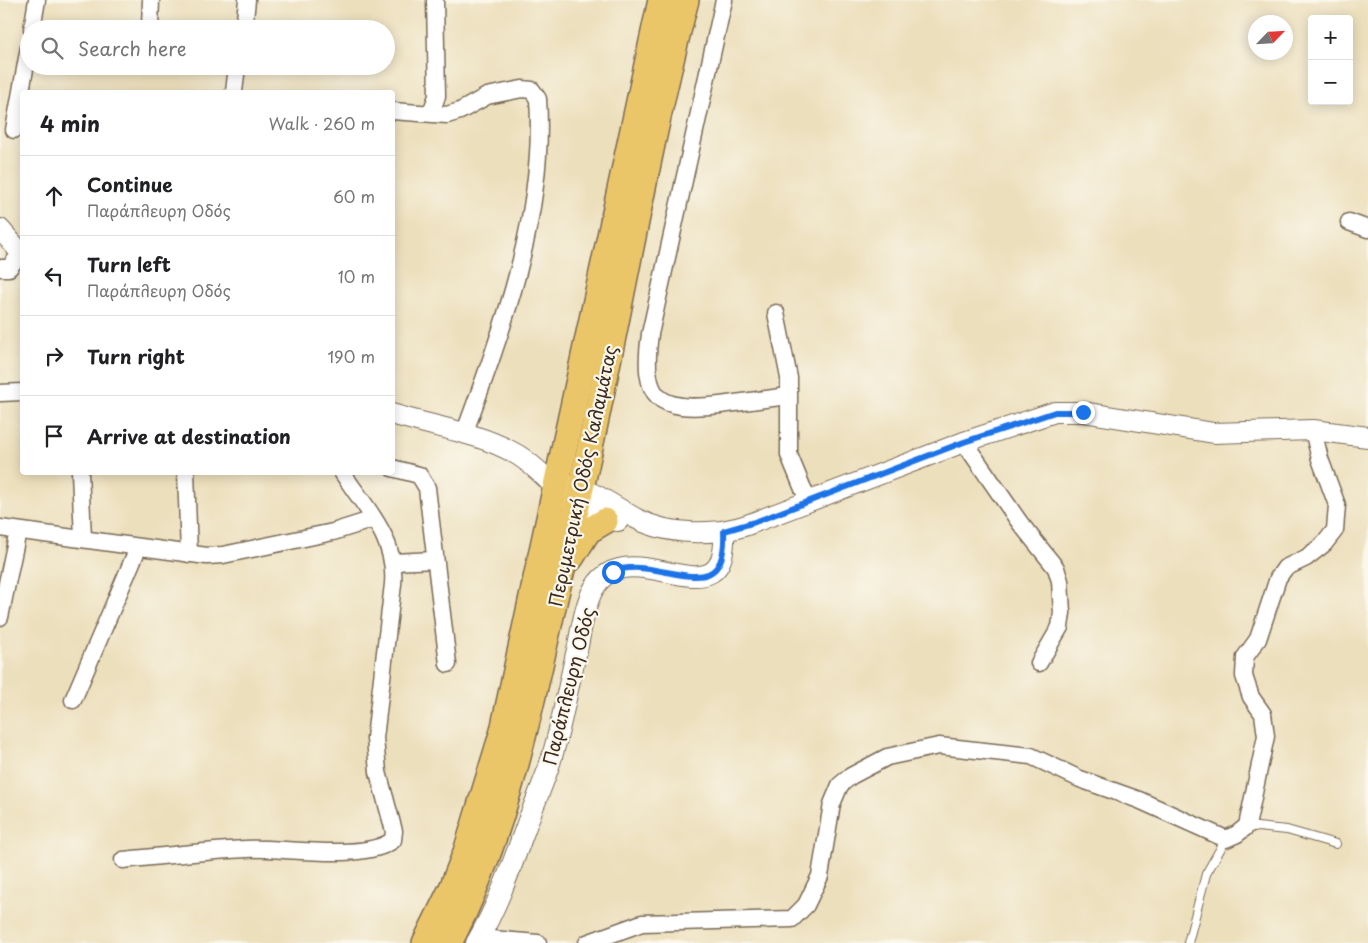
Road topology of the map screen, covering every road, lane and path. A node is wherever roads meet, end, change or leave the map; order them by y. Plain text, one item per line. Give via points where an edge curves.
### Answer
1 (37, 0) edge
2 (151, 0) edge
3 (247, 0) edge
4 (435, 0) edge
5 (660, 0) edge
6 (686, 0) edge
7 (724, 0) edge
8 (34, 20) edge
9 (150, 20) edge
10 (245, 20) edge
11 (24, 75) edge
12 (236, 75) edge
13 (21, 90) edge
14 (234, 90) edge
15 (20, 97) edge
16 (395, 111) edge
17 (431, 113) junction
18 (14, 130) dead end
19 (1349, 222) dead end
20 (0, 229) edge
21 (1368, 229) edge
22 (20, 252) edge
23 (20, 256) edge
24 (0, 268) edge
25 (776, 313) dead end
26 (20, 392) edge
27 (0, 393) edge
28 (788, 396) junction
29 (395, 415) edge
30 (1313, 430) junction
31 (464, 434) junction
32 (1368, 437) edge
33 (964, 442) junction
34 (395, 469) edge
35 (80, 475) edge
36 (186, 475) edge
37 (344, 475) edge
38 (555, 484) junction
39 (579, 497) junction
40 (808, 501) junction
41 (374, 519) junction
42 (605, 521) junction
43 (640, 521) junction
44 (0, 528) edge
45 (18, 531) junction
46 (724, 531) junction
47 (83, 538) junction
48 (138, 548) junction
49 (189, 554) junction
50 (435, 560) junction
51 (393, 562) junction
52 (556, 598) junction
53 (0, 617) edge
54 (1039, 663) dead end
55 (448, 664) dead end
56 (73, 700) dead end
57 (1246, 826) junction
58 (1226, 839) junction
59 (1336, 844) dead end
60 (123, 860) dead end
61 (477, 940) edge
62 (425, 943) edge
63 (449, 943) edge
64 (538, 943) edge
65 (587, 943) edge
66 (1188, 943) edge

1 - 8 street
2 - 9 street
3 - 10 street
4 - 17 street via 438,96
5 - 38 main road, Περιμετρική Οδός Καλαμάτας
6 - 39 main road, Περιμετρική Οδός Καλαμάτας via 646,167
7 - 28 street via 650,334 647,373 657,396 676,407
11 - 13 street
12 - 14 street
15 - 18 street
16 - 17 street
17 - 31 street via 460,111 487,96 522,89 532,90 538,99 532,211 498,340
19 - 21 street
20 - 22 street
23 - 24 street via 9,268
25 - 28 street via 788,366
26 - 27 street
28 - 40 street via 789,456
29 - 31 street
30 - 32 street
30 - 33 street via 1214,433 1069,411 1055,412
30 - 57 street via 1337,505 1335,530 1306,558 1285,568 1278,578 1258,639 1245,657 1244,676 1251,697 1263,714 1266,736
31 - 38 street via 517,454
33 - 40 street
33 - 54 street via 1020,523 1056,568 1060,580 1060,627
34 - 50 street via 412,472 424,481
35 - 47 street
36 - 49 street
37 - 41 street
38 - 39 street
38 - 62 main road, Περιμετρική Οδός Καλαμάτας via 514,684 492,772 459,870
39 - 42 street
39 - 43 street
39 - 52 main road, Περιμετρική Οδός Καλαμάτας
40 - 46 street
41 - 49 street via 324,534 223,555
41 - 51 street via 386,538
42 - 43 street
42 - 52 main road via 588,532 578,544
43 - 46 street via 671,529
44 - 45 street
45 - 47 street
45 - 53 street
46 - 61 street, Παράπλευρη Οδός via 723,559 708,574 694,577 635,567 613,572 596,586 586,610 553,755 510,867
47 - 48 street
48 - 49 street
48 - 56 street
50 - 51 street
50 - 55 street
51 - 60 street via 375,738 378,772 394,831 393,840 377,849 348,852 246,849
52 - 63 main road, Περιμετρική Οδός Καλαμάτας via 512,779 484,863
57 - 58 street
57 - 59 lane via 1287,830
58 - 65 street via 1031,756 939,746 887,757 840,785 832,804 820,876 806,904 792,919 642,923
58 - 66 lane via 1206,874
61 - 64 street

